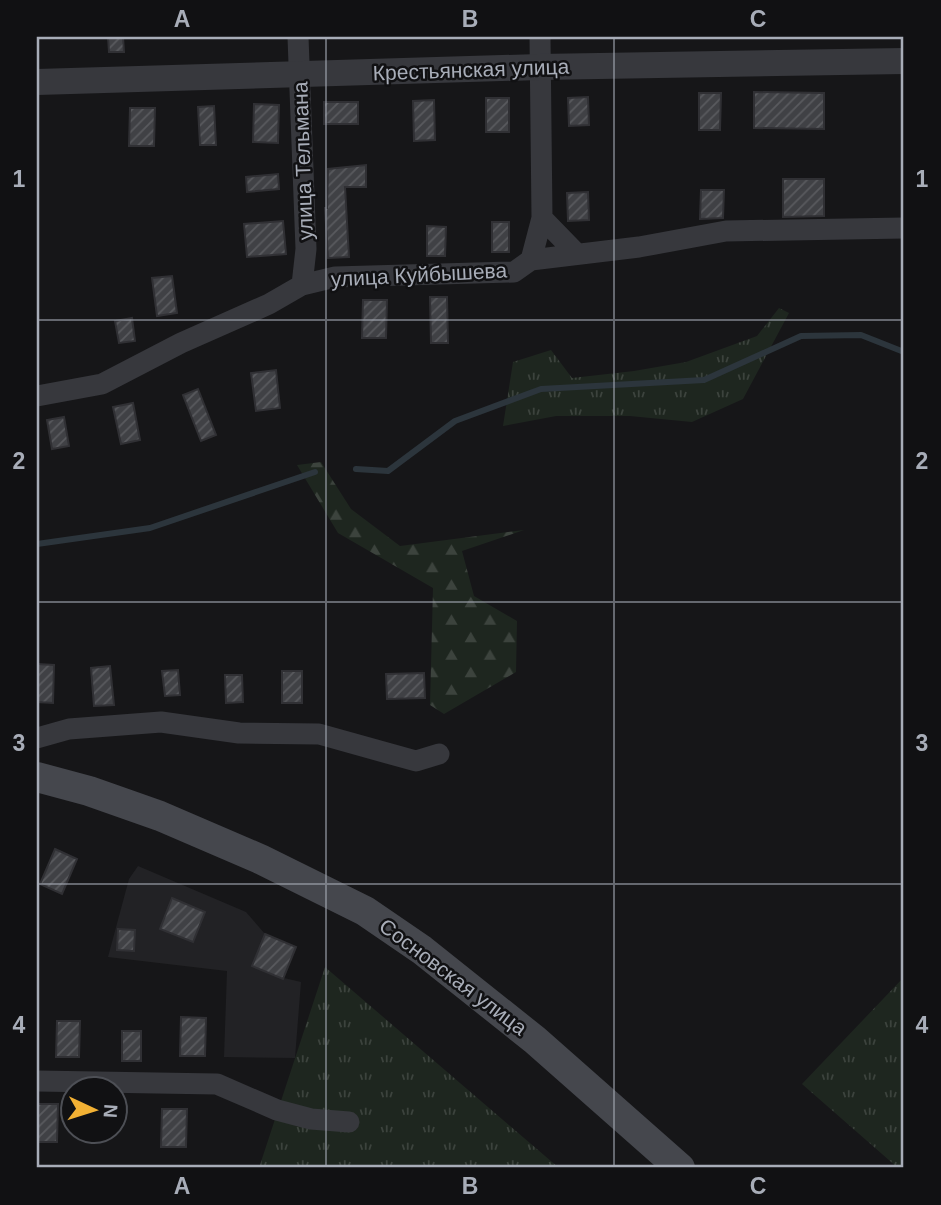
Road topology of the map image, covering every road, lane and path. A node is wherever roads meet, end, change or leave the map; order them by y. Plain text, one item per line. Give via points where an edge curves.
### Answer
1 (298, 37) edge
2 (540, 37) edge
3 (904, 61) edge
4 (539, 67) junction
5 (300, 75) junction
6 (37, 82) edge
7 (542, 218) junction
8 (904, 228) edge
9 (577, 254) junction
10 (531, 260) junction
11 (302, 285) junction
12 (37, 396) edge
13 (37, 738) edge
14 (439, 754) dead end
15 (37, 777) edge
16 (37, 1081) edge
17 (349, 1122) dead end
18 (680, 1168) edge

1 - 5 street, улица Тельмана
2 - 4 street
3 - 4 street, Крестьянская улица
4 - 5 street, Крестьянская улица
4 - 7 street
5 - 6 street, Крестьянская улица
5 - 11 street, улица Тельмана via 306,249
7 - 9 street
7 - 10 street
8 - 9 street, улица Куйбышева via 726,231
9 - 10 street, улица Куйбышева
10 - 11 street, улица Куйбышева via 514,272 335,277
11 - 12 street, улица Куйбышева via 102,384
13 - 14 street via 69,729 161,722 239,733 319,734 416,761
15 - 18 main road, Сосновская улица via 160,816 365,911 535,1040
16 - 17 street via 217,1084 277,1110

